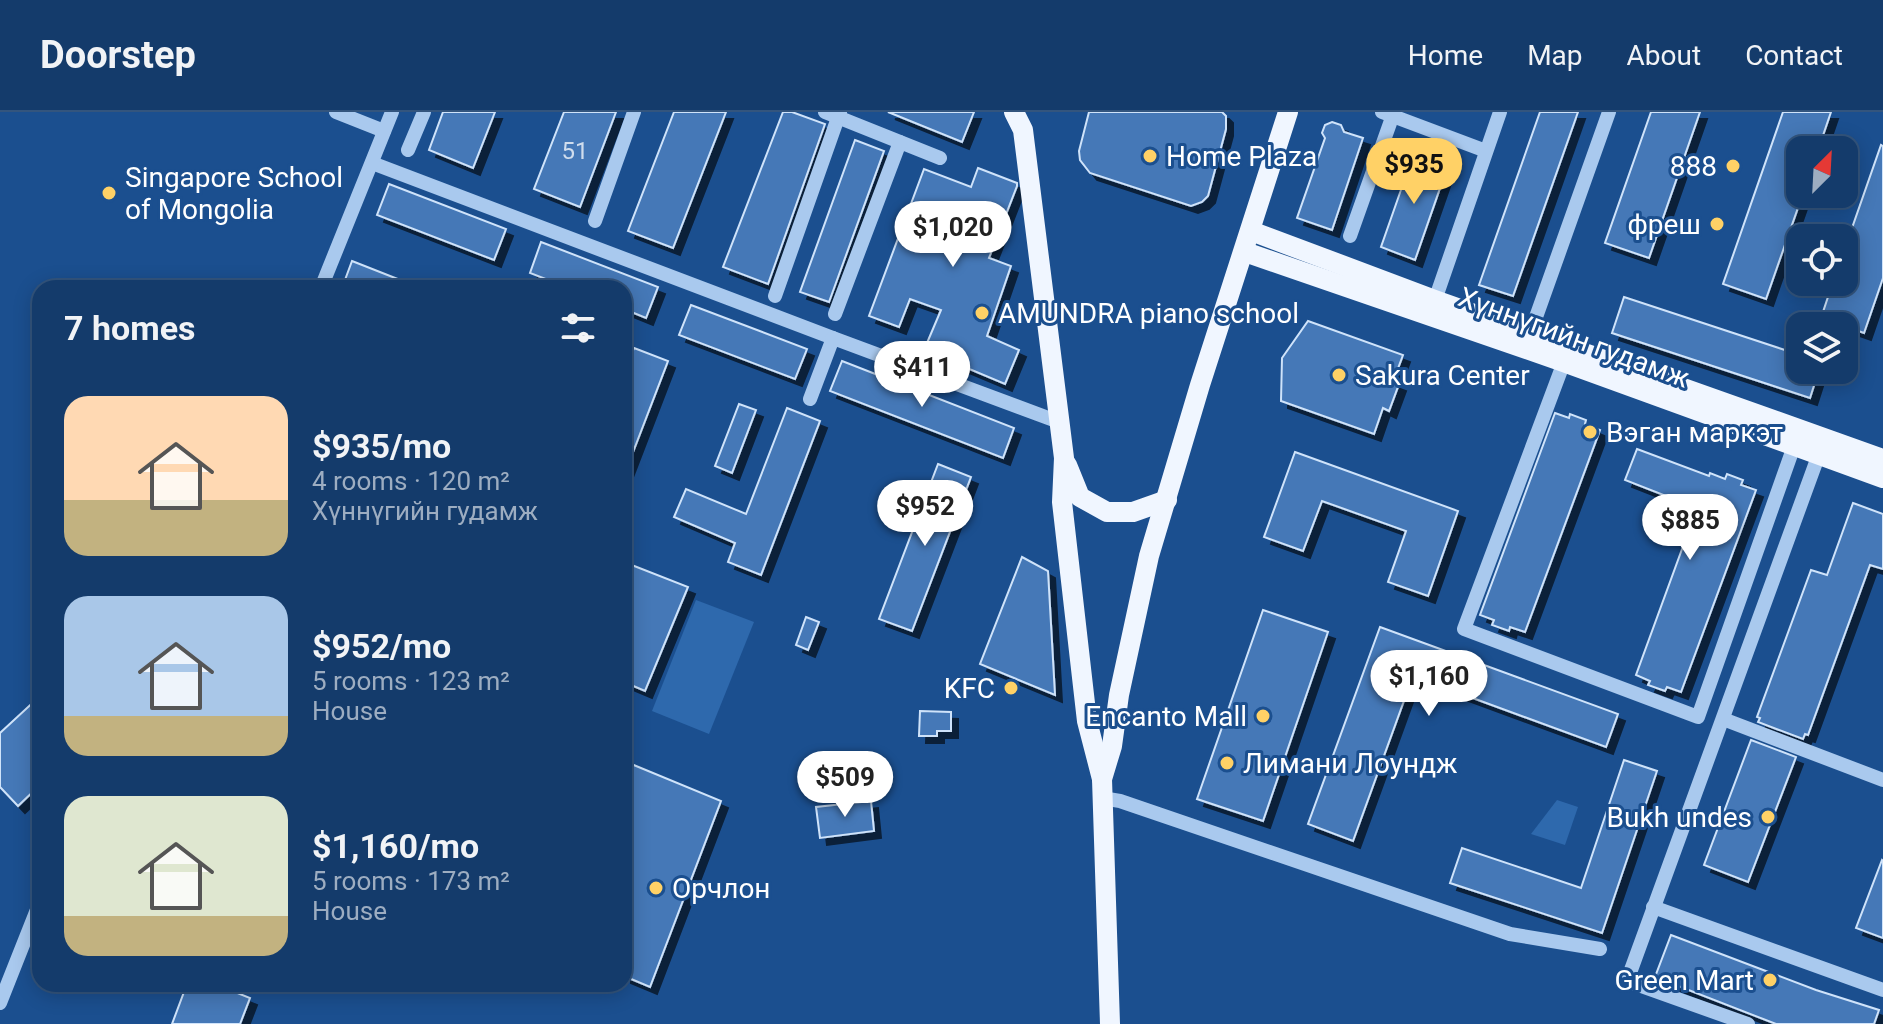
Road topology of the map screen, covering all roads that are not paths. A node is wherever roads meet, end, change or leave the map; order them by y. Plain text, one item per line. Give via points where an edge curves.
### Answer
1 (336, 112) edge
2 (392, 112) edge
3 (424, 112) edge
4 (634, 112) edge
5 (1288, 112) edge
6 (1500, 112) edge
7 (1609, 112) edge
8 (1390, 113) edge
9 (834, 114) edge
10 (1020, 118) edge
11 (384, 131) junction
12 (900, 142) junction
13 (408, 150) dead end
14 (1486, 151) junction
15 (940, 158) dead end
16 (372, 163) junction
17 (595, 221) dead end
18 (1251, 231) junction
19 (1350, 236) dead end
20 (1245, 252) junction
21 (324, 280) edge
22 (775, 296) dead end
23 (1435, 300) junction
24 (835, 314) dead end
25 (1530, 334) junction
26 (833, 338) junction
27 (1564, 362) junction
28 (810, 399) dead end
29 (1059, 422) junction
30 (1794, 446) junction
31 (1819, 454) junction
32 (1064, 458) junction
33 (1883, 459) edge
34 (1883, 478) edge
35 (1167, 500) junction
36 (1723, 719) junction
37 (1883, 780) edge
38 (1102, 788) junction
39 (1653, 907) junction
40 (32, 922) edge
41 (1600, 949) dead end
42 (1883, 990) edge
43 (0, 1003) edge
44 (1110, 1024) edge
45 (1748, 1024) edge

1 - 11 street
2 - 11 street
3 - 13 street
4 - 17 street
5 - 18 main road
6 - 14 street
7 - 25 street
8 - 14 street
8 - 19 street
9 - 12 street
9 - 22 street
10 - 29 main road
11 - 16 street
12 - 15 street
12 - 24 street
14 - 23 street
16 - 21 street
16 - 26 street
18 - 20 main road
18 - 23 main road, Хүннүгийн гудамж
20 - 27 main road, Хүннүгийн гудамж
20 - 35 main road
23 - 25 main road, Хүннүгийн гудамж
25 - 33 main road, Хүннүгийн гудамж
26 - 28 street
26 - 29 street
27 - 30 main road, Хүннүгийн гудамж
27 - 30 street via 1464,629 1698,717
29 - 32 main road
30 - 31 main road, Хүннүгийн гудамж
31 - 34 main road, Хүннүгийн гудамж
31 - 36 street
32 - 35 main road via 1080,497 1107,512 1133,512
32 - 38 main road via 1062,502 1087,721
35 - 38 main road via 1138,602
36 - 37 street
36 - 39 street
38 - 41 street via 1120,801 1510,934
38 - 44 main road
39 - 42 street
39 - 45 street via 1627,981
40 - 43 street

